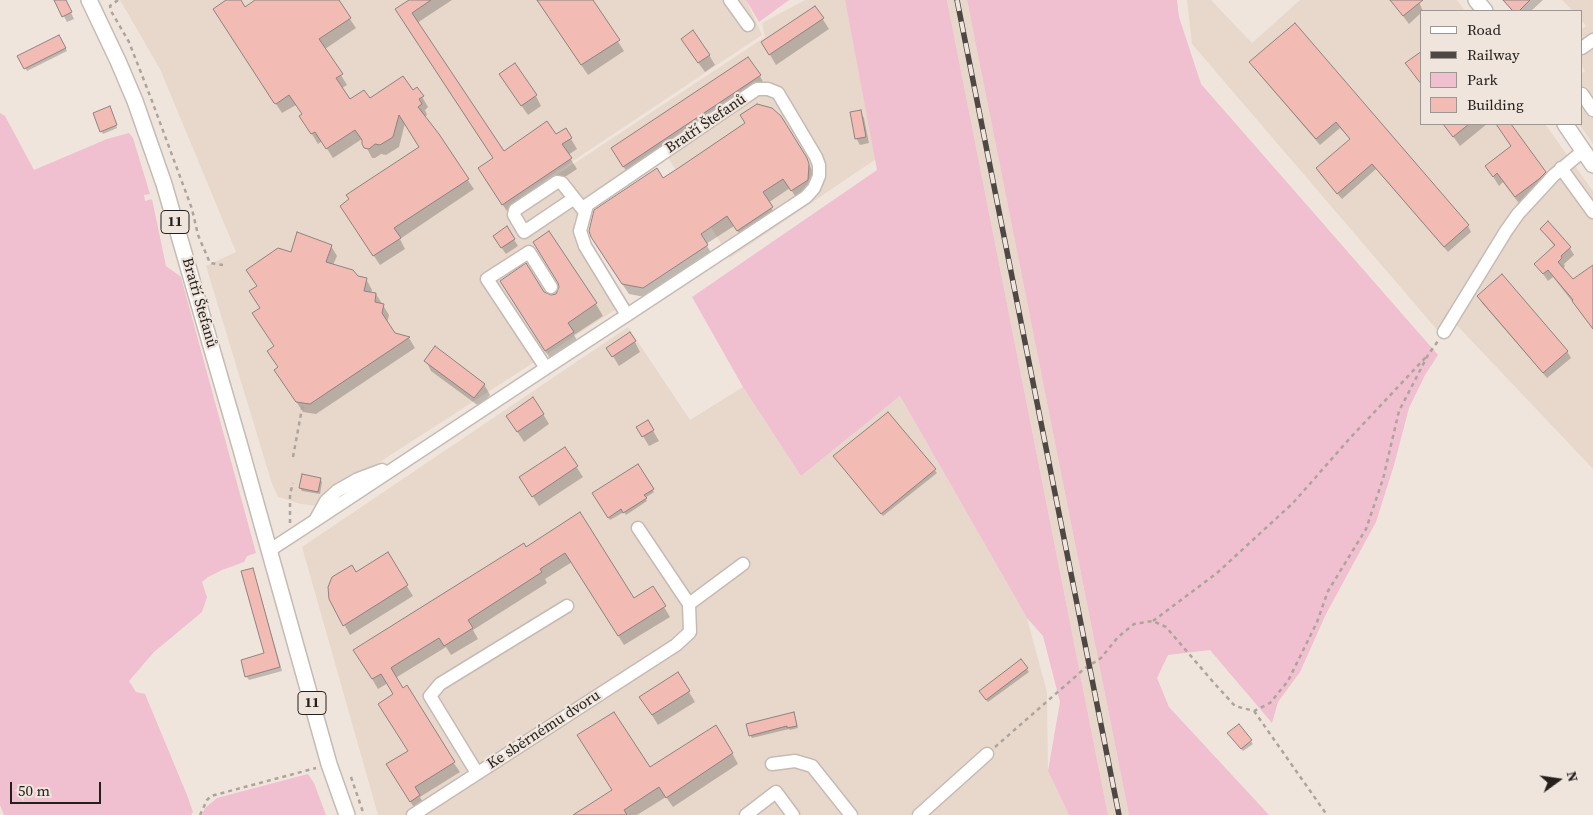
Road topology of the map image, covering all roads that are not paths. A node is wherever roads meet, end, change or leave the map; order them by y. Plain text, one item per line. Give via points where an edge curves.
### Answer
1 (730, 0) edge
2 (1476, 0) edge
3 (93, 1) edge
4 (1484, 10) edge
5 (748, 25) dead end
6 (1583, 95) edge
7 (1593, 110) edge
8 (1566, 125) edge
9 (1583, 151) junction
10 (1593, 165) edge
11 (1561, 168) junction
12 (573, 199) junction
13 (585, 212) junction
14 (1593, 212) edge
15 (551, 287) dead end
16 (627, 315) junction
17 (1444, 332) road end
18 (546, 368) junction
19 (638, 528) dead end
20 (270, 550) junction
21 (743, 564) dead end
22 (689, 604) junction
23 (567, 606) dead end
24 (987, 754) road end
25 (772, 764) dead end
26 (477, 773) junction
27 (347, 815) edge
28 (413, 815) edge
29 (746, 815) edge
30 (793, 815) edge
31 (850, 815) edge
32 (919, 815) edge

1 - 5 street
2 - 4 main road
3 - 20 main road, Bratří Štefanů / 11 via 135,101 161,175
6 - 7 street
8 - 9 main road
9 - 10 main road
9 - 11 street
11 - 14 street
11 - 17 street via 1506,231
12 - 12 street via 562,183 557,182 515,210 514,215 524,232
12 - 13 street
13 - 16 street via 580,230 585,246
13 - 16 street, Bratří Štefanů via 587,205 757,89 778,93 816,157 819,176 806,197
15 - 18 street via 529,252 487,280
16 - 18 street, Bratří Štefanů
18 - 20 street, Bratří Štefanů
19 - 22 street
20 - 27 main road, Bratří Štefanů / 11 via 329,764
21 - 22 street
22 - 26 street, Ke sběrnému dvoru via 690,632 676,645
23 - 26 street via 440,684 430,696
24 - 32 street
25 - 31 street via 794,761 812,766
26 - 28 street, Ke sběrnému dvoru
29 - 30 street via 776,792

